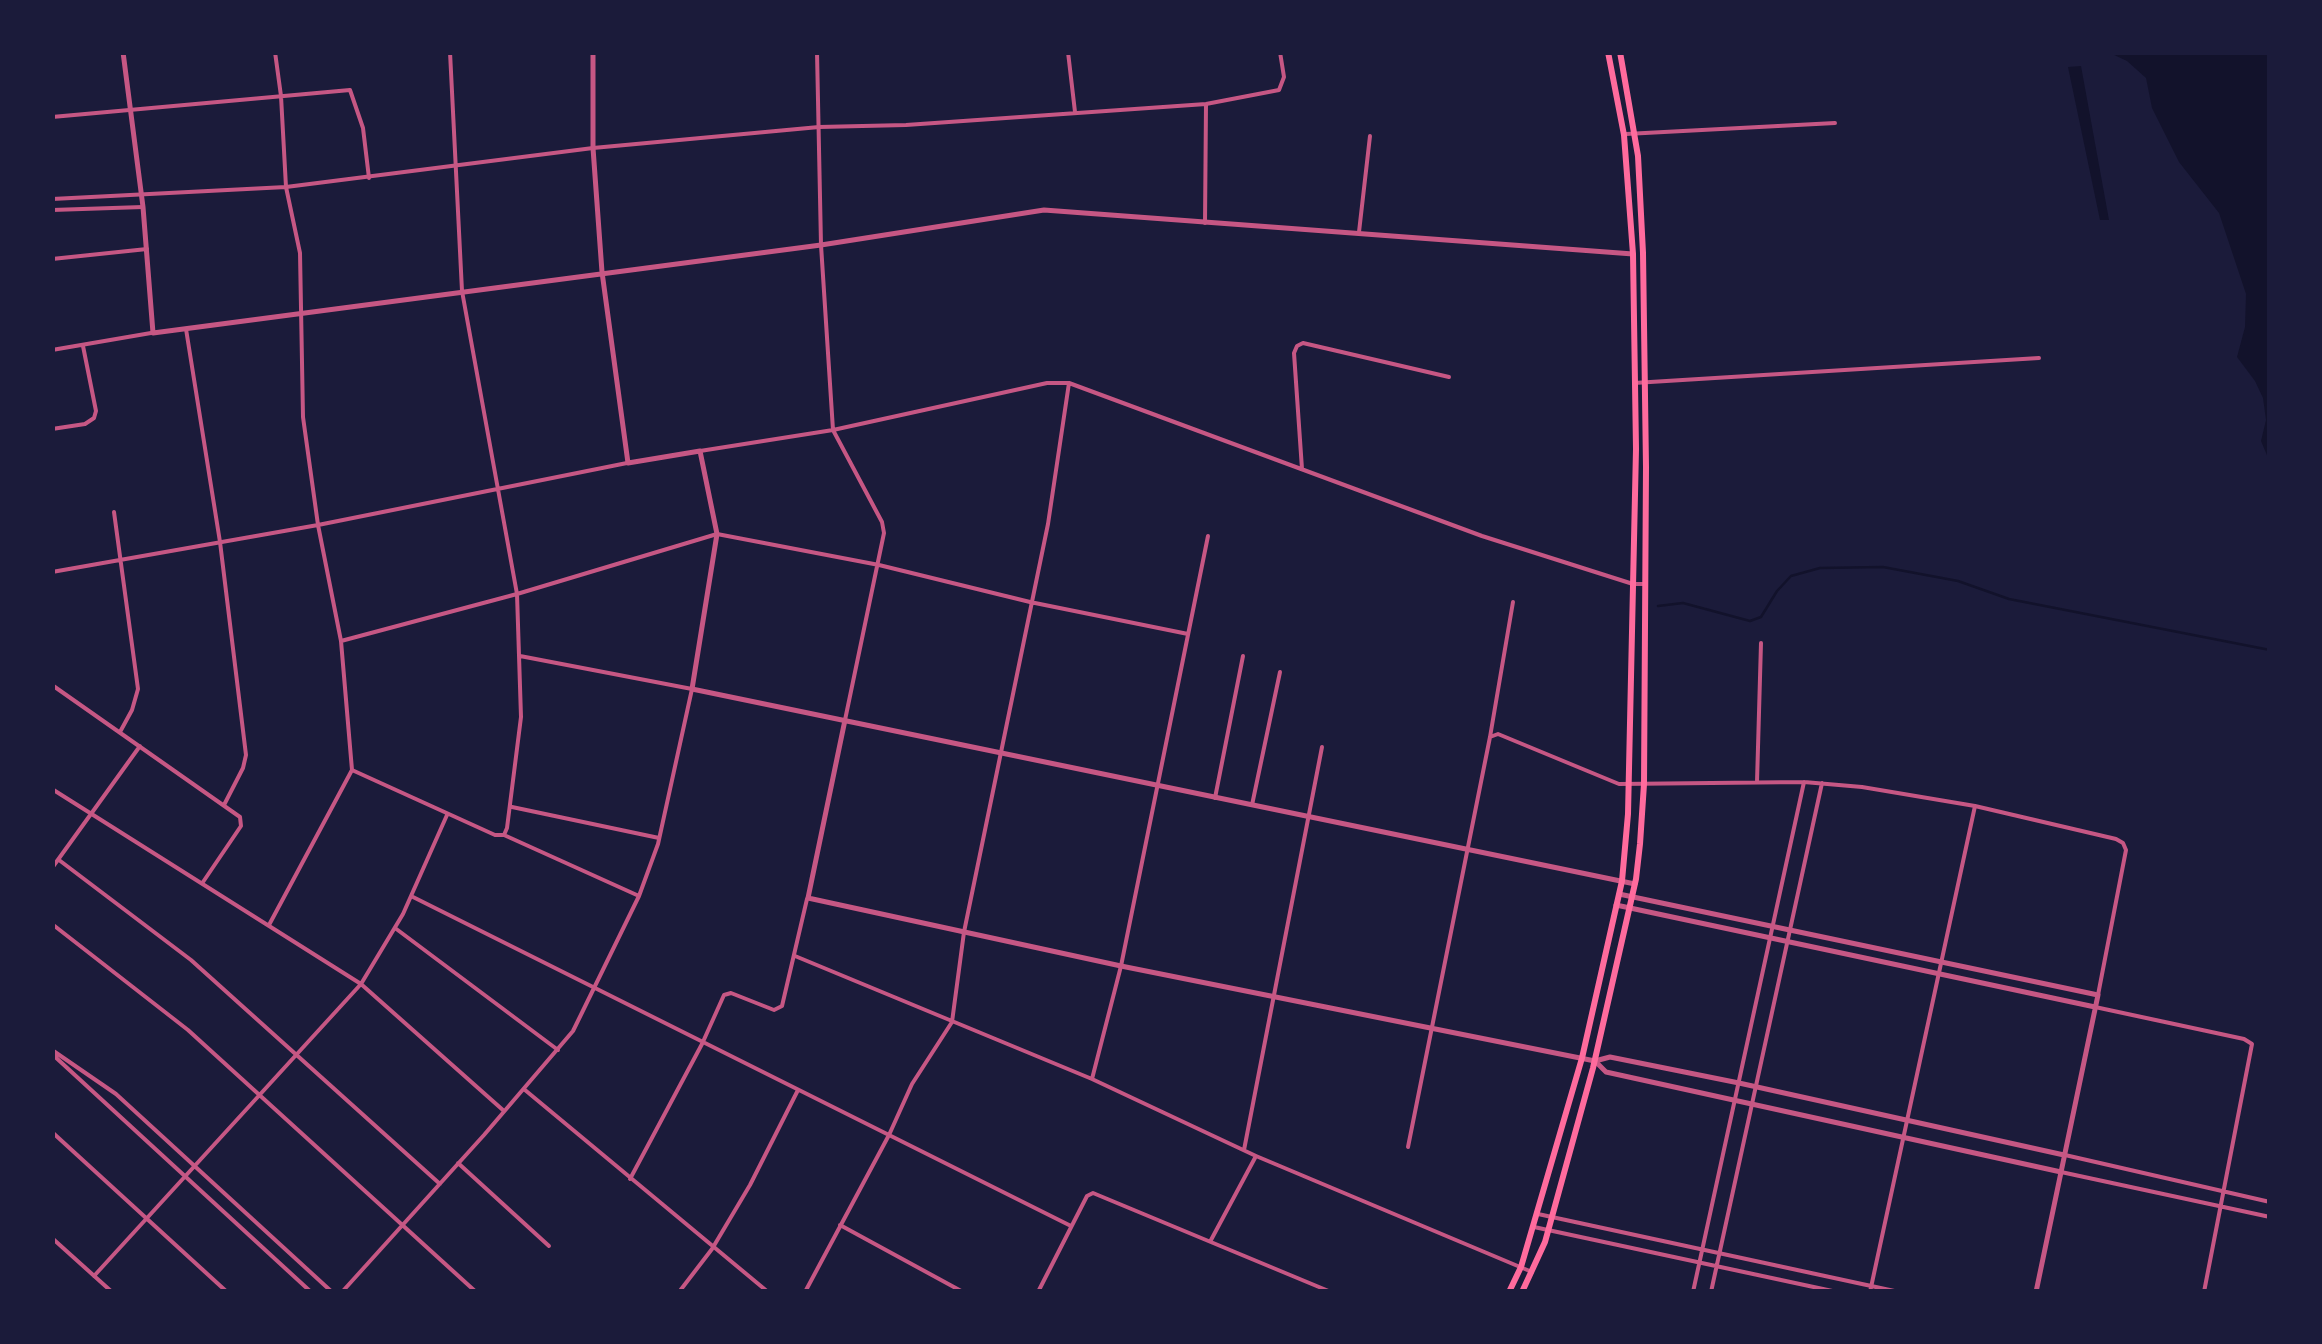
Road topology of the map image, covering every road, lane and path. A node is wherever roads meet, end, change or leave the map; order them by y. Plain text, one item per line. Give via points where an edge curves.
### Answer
1 (123, 52) edge
2 (274, 52) edge
3 (450, 52) edge
4 (593, 52) edge
5 (817, 52) edge
6 (1068, 52) edge
7 (1280, 52) edge
8 (1608, 52) edge
9 (1620, 52) edge
10 (281, 96) junction
11 (1206, 104) junction
12 (130, 110) junction
13 (1074, 112) junction
14 (52, 117) edge
15 (1835, 123) dead end
16 (819, 128) junction
17 (1635, 132) junction
18 (1624, 135) junction
19 (1370, 136) dead end
20 (594, 148) junction
21 (457, 165) junction
22 (369, 178) junction
23 (286, 187) junction
24 (142, 196) junction
25 (52, 200) edge
26 (144, 206) junction
27 (52, 210) edge
28 (1205, 223) junction
29 (1359, 232) junction
30 (821, 245) junction
31 (147, 248) junction
32 (1633, 254) junction
33 (1643, 254) junction
34 (52, 259) edge
35 (602, 272) junction
36 (462, 291) junction
37 (301, 313) junction
38 (186, 329) junction
39 (153, 333) junction
40 (83, 346) junction
41 (52, 350) edge
42 (2039, 358) dead end
43 (1449, 377) dead end
44 (1645, 382) junction
45 (1069, 383) junction
46 (1633, 383) junction
47 (52, 429) edge
48 (834, 430) junction
49 (700, 450) junction
50 (628, 463) junction
51 (1302, 469) junction
52 (496, 489) junction
53 (114, 512) dead end
54 (318, 525) junction
55 (717, 534) junction
56 (1208, 536) dead end
57 (220, 542) junction
58 (120, 558) junction
59 (879, 565) junction
60 (52, 572) edge
61 (1633, 584) junction
62 (1644, 584) junction
63 (517, 594) junction
64 (1030, 602) junction
65 (1513, 602) dead end
66 (1188, 634) junction
67 (341, 640) junction
68 (1761, 643) dead end
69 (520, 656) junction
70 (1243, 656) dead end
71 (1280, 672) dead end
72 (52, 685) edge
73 (692, 689) junction
74 (845, 720) junction
75 (120, 732) junction
76 (1490, 737) junction
77 (140, 746) junction
78 (1322, 748) dead end
79 (999, 754) junction
80 (352, 770) junction
81 (1757, 782) junction
82 (1804, 782) junction
83 (1822, 782) junction
84 (1630, 784) junction
85 (1644, 784) junction
86 (1159, 787) junction
87 (52, 789) edge
88 (1215, 798) junction
89 (224, 806) junction
90 (510, 806) junction
91 (1252, 806) junction
92 (1975, 806) junction
93 (92, 815) junction
94 (447, 816) junction
95 (1309, 816) junction
96 (502, 835) junction
97 (659, 838) junction
98 (1467, 849) junction
99 (59, 860) junction
100 (52, 868) edge
101 (1622, 881) junction
102 (203, 882) junction
103 (1635, 884) junction
104 (1619, 894) junction
105 (411, 896) junction
106 (639, 896) junction
107 (808, 898) junction
108 (1632, 898) junction
109 (1616, 905) junction
110 (1629, 908) junction
111 (52, 924) edge
112 (269, 925) junction
113 (1773, 927) junction
114 (395, 928) junction
115 (1789, 931) junction
116 (964, 932) junction
117 (1771, 936) junction
118 (1787, 939) junction
119 (794, 956) junction
120 (1942, 963) junction
121 (1121, 966) junction
122 (1604, 966) junction
123 (1615, 969) junction
124 (1940, 973) junction
125 (360, 984) junction
126 (594, 989) junction
127 (1275, 995) junction
128 (2098, 995) junction
129 (2096, 1008) junction
130 (952, 1022) junction
131 (1432, 1028) junction
132 (702, 1044) junction
133 (558, 1050) junction
134 (52, 1052) edge
135 (296, 1054) junction
136 (1582, 1058) junction
137 (1595, 1061) junction
138 (1092, 1079) junction
139 (1739, 1083) junction
140 (1755, 1086) junction
141 (524, 1089) junction
142 (798, 1090) junction
143 (259, 1095) junction
144 (1735, 1098) junction
145 (1752, 1102) junction
146 (504, 1111) junction
147 (1909, 1120) junction
148 (52, 1132) edge
149 (889, 1135) junction
150 (1906, 1136) junction
151 (1408, 1147) dead end
152 (1244, 1150) junction
153 (2064, 1155) junction
154 (1256, 1156) junction
155 (458, 1162) junction
156 (195, 1166) junction
157 (2061, 1172) junction
158 (186, 1176) junction
159 (630, 1179) junction
160 (440, 1184) junction
161 (2224, 1191) junction
162 (2270, 1202) edge
163 (2221, 1207) junction
164 (1538, 1214) junction
165 (2270, 1217) edge
166 (147, 1218) junction
167 (1551, 1218) junction
168 (402, 1224) junction
169 (840, 1225) junction
170 (1072, 1226) junction
171 (1534, 1226) junction
172 (1548, 1230) junction
173 (52, 1238) edge
174 (1210, 1242) junction
175 (549, 1246) dead end
176 (712, 1248) junction
177 (1702, 1249) junction
178 (1719, 1252) junction
179 (1699, 1262) junction
180 (1716, 1266) junction
181 (1521, 1267) junction
182 (1532, 1272) junction
183 (94, 1276) junction
184 (1871, 1288) edge
185 (112, 1292) edge
186 (227, 1292) edge
187 (311, 1292) edge
188 (332, 1292) edge
189 (342, 1292) edge
190 (476, 1292) edge
191 (679, 1292) edge
192 (768, 1292) edge
193 (806, 1292) edge
194 (962, 1292) edge
195 (1038, 1292) edge
196 (1331, 1292) edge
197 (1509, 1292) edge
198 (1522, 1292) edge
199 (1693, 1292) edge
200 (1711, 1292) edge
201 (1836, 1292) edge
202 (1899, 1292) edge
203 (2036, 1292) edge
204 (2204, 1292) edge

1 - 12 street
2 - 10 street
3 - 21 street
4 - 20 street
5 - 16 street
6 - 13 street
7 - 11 street via 1279,90
8 - 18 main road
9 - 17 main road
10 - 12 street
10 - 22 street via 350,90
10 - 23 street
11 - 13 street
11 - 28 street
12 - 14 street
12 - 24 street
13 - 16 street
15 - 17 street
16 - 20 street
16 - 30 street
17 - 18 street
17 - 33 main road
18 - 32 main road
19 - 29 street
20 - 21 street
20 - 35 street
21 - 22 street
21 - 36 street
22 - 23 street
23 - 24 street
23 - 37 street via 300,253
24 - 25 street
24 - 26 street
26 - 27 street
26 - 31 street
28 - 29 street
28 - 30 street via 1044,210
29 - 32 street
30 - 35 street
30 - 48 street
31 - 34 street
31 - 39 street
32 - 33 street
32 - 46 main road
33 - 44 main road
35 - 36 street
35 - 50 street
36 - 37 street
36 - 52 street
37 - 38 street
37 - 54 street via 303,416
38 - 39 street
38 - 57 street
39 - 40 street
40 - 41 street
40 - 47 street via 94,418
42 - 44 street
43 - 51 street via 1296,346
44 - 46 street
44 - 62 main road
45 - 48 street via 1047,382
45 - 51 street
45 - 64 street
46 - 61 main road
48 - 49 street
48 - 59 street via 882,522
49 - 50 street
49 - 55 street
50 - 52 street
51 - 61 street
52 - 54 street
52 - 63 street
53 - 58 street
54 - 57 street
54 - 67 street
55 - 59 street
55 - 63 street
55 - 73 street
56 - 66 street
57 - 58 street
57 - 89 street via 246,756
58 - 60 street
58 - 75 street via 138,688
59 - 64 street
59 - 74 street
61 - 62 street
61 - 84 main road
62 - 85 main road
63 - 67 street
63 - 69 street
64 - 66 street
64 - 79 street
65 - 76 street
66 - 86 street
67 - 80 street
68 - 81 street
69 - 73 street
69 - 90 street
70 - 88 street
71 - 91 street
72 - 75 street
73 - 74 street
73 - 97 street
74 - 79 street
74 - 107 street
75 - 77 street
76 - 84 street via 1498,734 1589,774
76 - 98 street
77 - 89 street
77 - 93 street
78 - 95 street
79 - 86 street
79 - 116 street
80 - 94 street
80 - 112 street
81 - 82 street
81 - 85 street
82 - 83 street
82 - 113 street
83 - 92 street
83 - 115 street
84 - 85 street
84 - 101 main road
85 - 103 main road
86 - 88 street
86 - 121 street
87 - 93 street
88 - 91 street
89 - 102 street via 240,816 241,826
90 - 96 street
90 - 97 street
91 - 95 street
92 - 120 street
92 - 128 street via 2123,843
93 - 99 street
93 - 102 street
94 - 96 street
94 - 105 street
95 - 98 street
95 - 127 street
96 - 106 street
97 - 106 street
98 - 101 street
98 - 131 street
99 - 100 street
99 - 135 street via 191,960
101 - 103 street
101 - 104 main road
102 - 112 street
103 - 108 main road
104 - 108 street
104 - 109 main road
105 - 114 street
105 - 126 street
106 - 126 street
107 - 116 street
107 - 119 street
108 - 110 main road
108 - 113 street
109 - 110 street
109 - 122 main road
110 - 117 street
110 - 123 main road
111 - 143 street
112 - 125 street
113 - 115 street
113 - 117 street
114 - 125 street
114 - 133 street
115 - 118 street
115 - 120 street
116 - 121 street
116 - 130 street
117 - 118 street
117 - 139 street
118 - 124 street
118 - 140 street
119 - 130 street
119 - 132 street via 780,1008 726,993
120 - 124 street
120 - 128 street
121 - 127 street
121 - 138 street
122 - 123 main road
122 - 136 main road
123 - 137 main road
124 - 129 street
124 - 147 street
125 - 135 street
125 - 146 street
126 - 132 street
126 - 133 street
127 - 131 street
127 - 152 street
128 - 129 street
129 - 153 street
129 - 161 street via 2252,1044
130 - 138 street
130 - 149 street via 918,1072
131 - 136 street
131 - 151 street
132 - 142 street
132 - 159 street
133 - 141 street
134 - 156 street via 116,1094
134 - 158 street
135 - 143 street
135 - 160 street
136 - 137 street
136 - 164 main road
137 - 139 street via 1610,1057
137 - 144 street via 1606,1072
137 - 167 main road
138 - 152 street
139 - 140 street
139 - 144 street
140 - 145 street
140 - 147 street
141 - 146 street
141 - 159 street
142 - 149 street
142 - 176 street
143 - 156 street
143 - 168 street
144 - 145 street
144 - 177 street
145 - 150 street
145 - 178 street
146 - 155 street
147 - 150 street
147 - 153 street
148 - 166 street
149 - 169 street
149 - 170 street
150 - 157 street
150 - 184 street
152 - 154 street
153 - 157 street
153 - 161 street
154 - 174 street
154 - 181 street
155 - 160 street
155 - 175 street
156 - 158 street
156 - 188 street
157 - 163 street
157 - 203 street
158 - 166 street
158 - 187 street
159 - 176 street
160 - 168 street
161 - 162 street
161 - 163 street
163 - 165 street
163 - 204 street
164 - 167 street
164 - 171 main road
166 - 183 street
166 - 186 street
167 - 172 main road
167 - 177 street
168 - 189 street
168 - 190 street
169 - 193 street
169 - 194 street
170 - 174 street via 1093,1193
170 - 195 street
171 - 172 street
171 - 181 main road
172 - 179 street
172 - 182 main road
173 - 183 street
174 - 196 street
176 - 191 street
176 - 192 street
177 - 178 street
177 - 179 street
178 - 180 street
178 - 184 street
179 - 180 street
179 - 199 street
180 - 200 street
180 - 201 street
181 - 182 street
181 - 197 main road
182 - 198 main road
183 - 185 street
184 - 202 street

